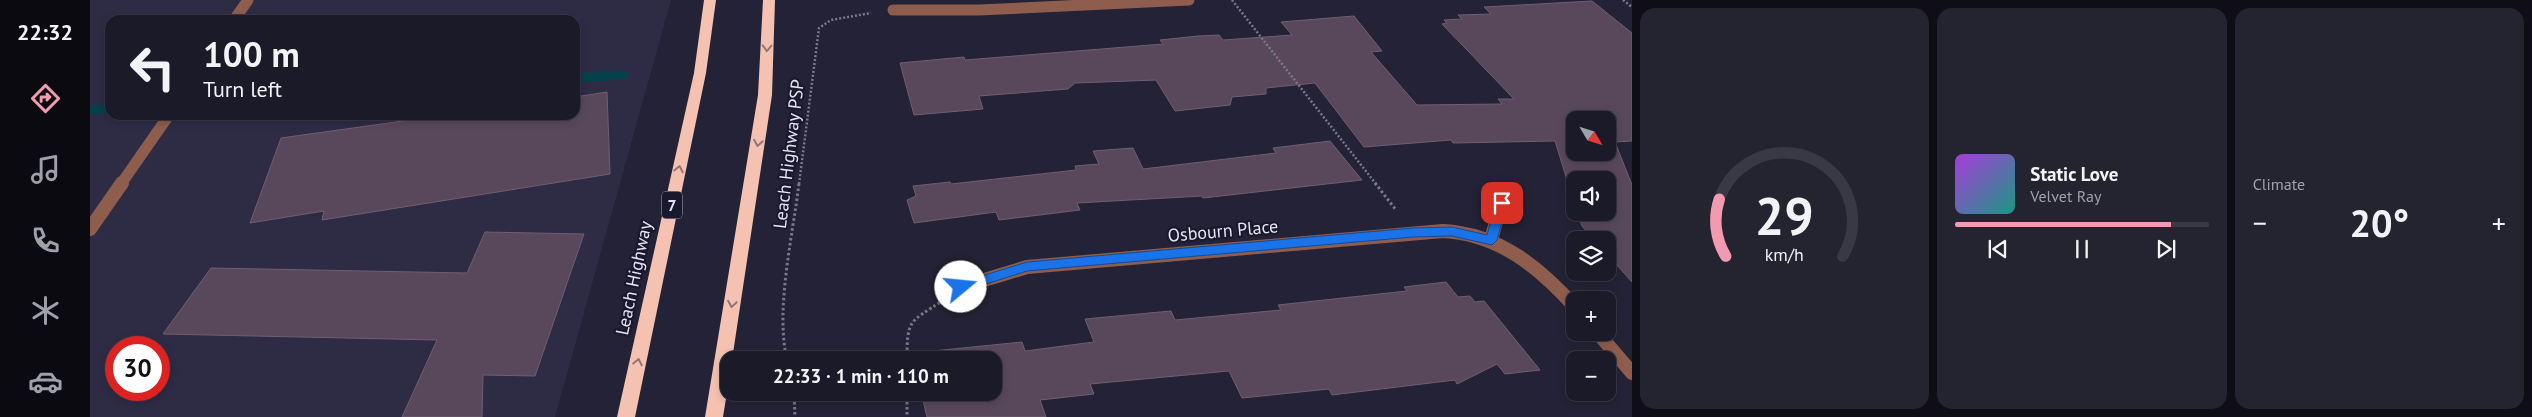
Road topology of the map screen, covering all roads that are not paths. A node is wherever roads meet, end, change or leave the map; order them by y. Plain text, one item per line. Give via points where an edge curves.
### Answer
1 (248, 0) edge
2 (710, 0) edge
3 (769, 0) edge
4 (1189, 0) edge
5 (893, 10) road end
6 (238, 15) edge
7 (166, 120) edge
8 (1502, 203) dead end
9 (90, 229) edge
10 (1492, 240) junction
11 (961, 287) road end
12 (1566, 297) edge
13 (1605, 341) edge
14 (1632, 372) edge
15 (626, 417) edge
16 (714, 417) edge

1 - 6 street
15 -> 2 highway, Leach Highway / 7 via 700,73
3 -> 16 highway via 765,95
4 - 5 street via 979,10
7 - 9 street
8 - 10 street
10 - 11 street, Osbourn Place via 1452,232 1413,233 1027,267
10 - 12 street, Osbourn Place via 1524,257 1550,278
13 - 14 street

